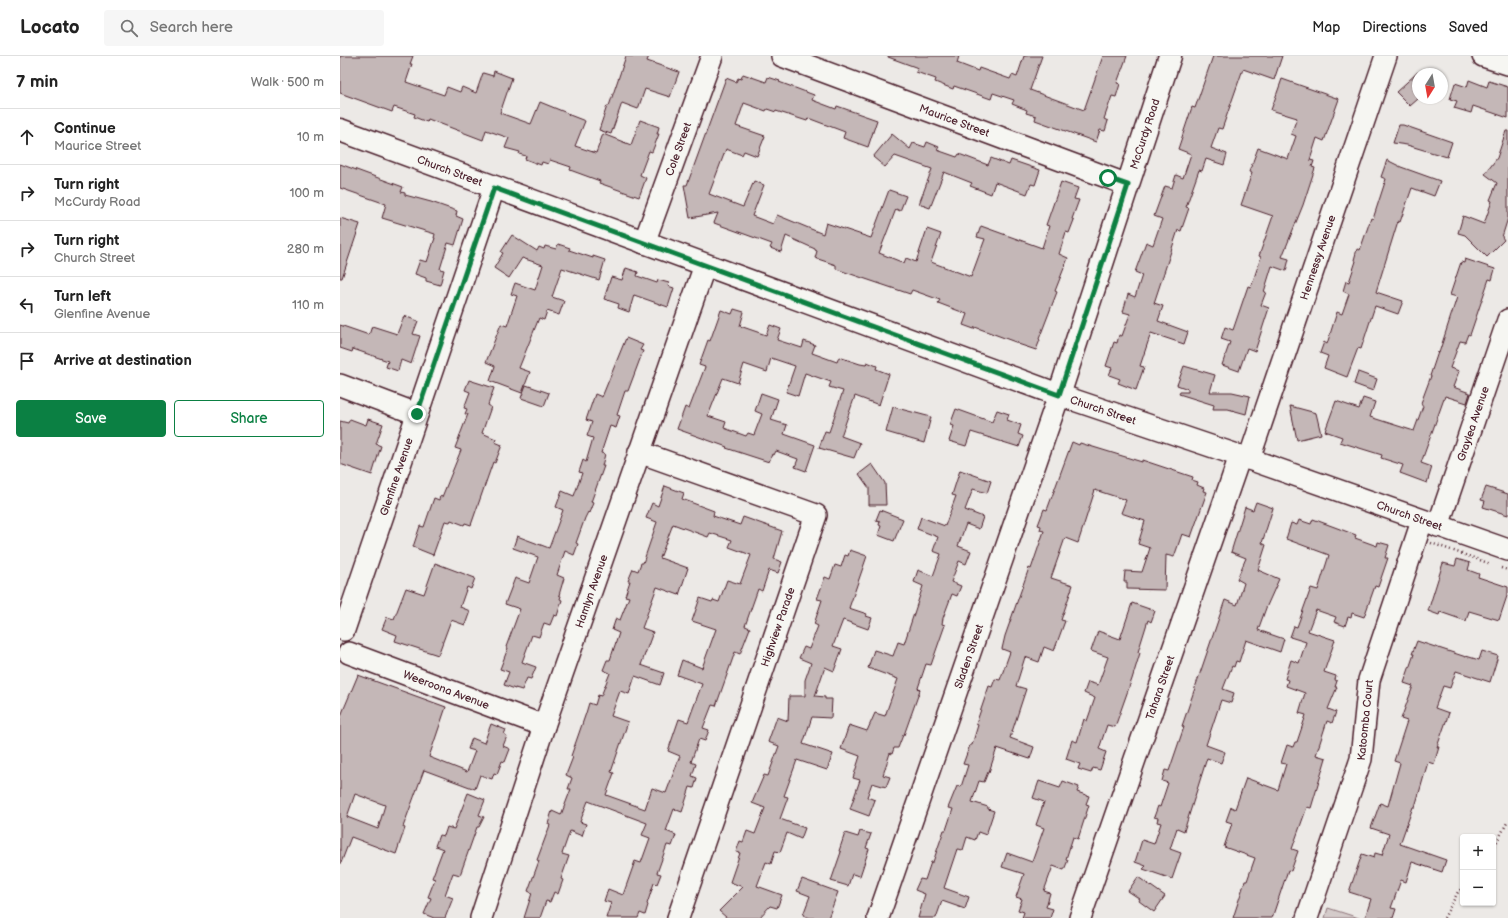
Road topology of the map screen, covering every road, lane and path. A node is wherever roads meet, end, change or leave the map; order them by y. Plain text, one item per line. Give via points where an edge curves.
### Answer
1 (712, 56) edge
2 (782, 56) edge
3 (1170, 56) edge
4 (1386, 56) edge
5 (1483, 56) edge
6 (1508, 64) edge
7 (340, 130) edge
8 (1128, 185) junction
9 (494, 188) junction
10 (644, 243) junction
11 (705, 265) junction
12 (1508, 320) edge
13 (340, 385) edge
14 (1059, 395) junction
15 (417, 414) junction
16 (639, 452) junction
17 (1244, 458) junction
18 (1429, 530) junction
19 (1504, 559) edge
20 (1494, 565) dead end
21 (1508, 570) edge
22 (342, 630) edge
23 (344, 655) edge
24 (544, 726) junction
25 (1508, 821) edge
26 (1496, 843) edge
27 (1460, 891) edge
28 (481, 918) edge
29 (678, 918) edge
30 (878, 918) edge
31 (1080, 918) edge
32 (1307, 918) edge
33 (1444, 918) edge

1 - 10 street, Cole Street
2 - 8 street, Maurice Street
3 - 8 main road, McCurdy Road
4 - 17 street, Hennessy Avenue
5 - 6 street
7 - 9 main road, Church Street
8 - 14 main road, McCurdy Road
9 - 10 main road, Church Street
9 - 15 street, Glenfine Avenue
10 - 11 main road, Church Street
11 - 14 main road, Church Street
11 - 16 street, Hamlyn Avenue
12 - 18 street, Graylea Avenue
13 - 15 street
14 - 17 street, Church Street
14 - 30 street, Sladen Street
15 - 22 street, Glenfine Avenue
16 - 24 street, Hamlyn Avenue
16 - 29 street, Highview Parade via 816,515
17 - 18 street, Church Street
17 - 31 street, Tahara Street
18 - 19 street, Church Street
18 - 20 path
18 - 32 street, Katoomba Court via 1368,680 1361,759
19 - 21 path
22 - 23 street via 353,640 352,649
23 - 24 street, Weeroona Avenue
24 - 28 street, Hamlyn Avenue
25 - 26 path
27 - 33 path

